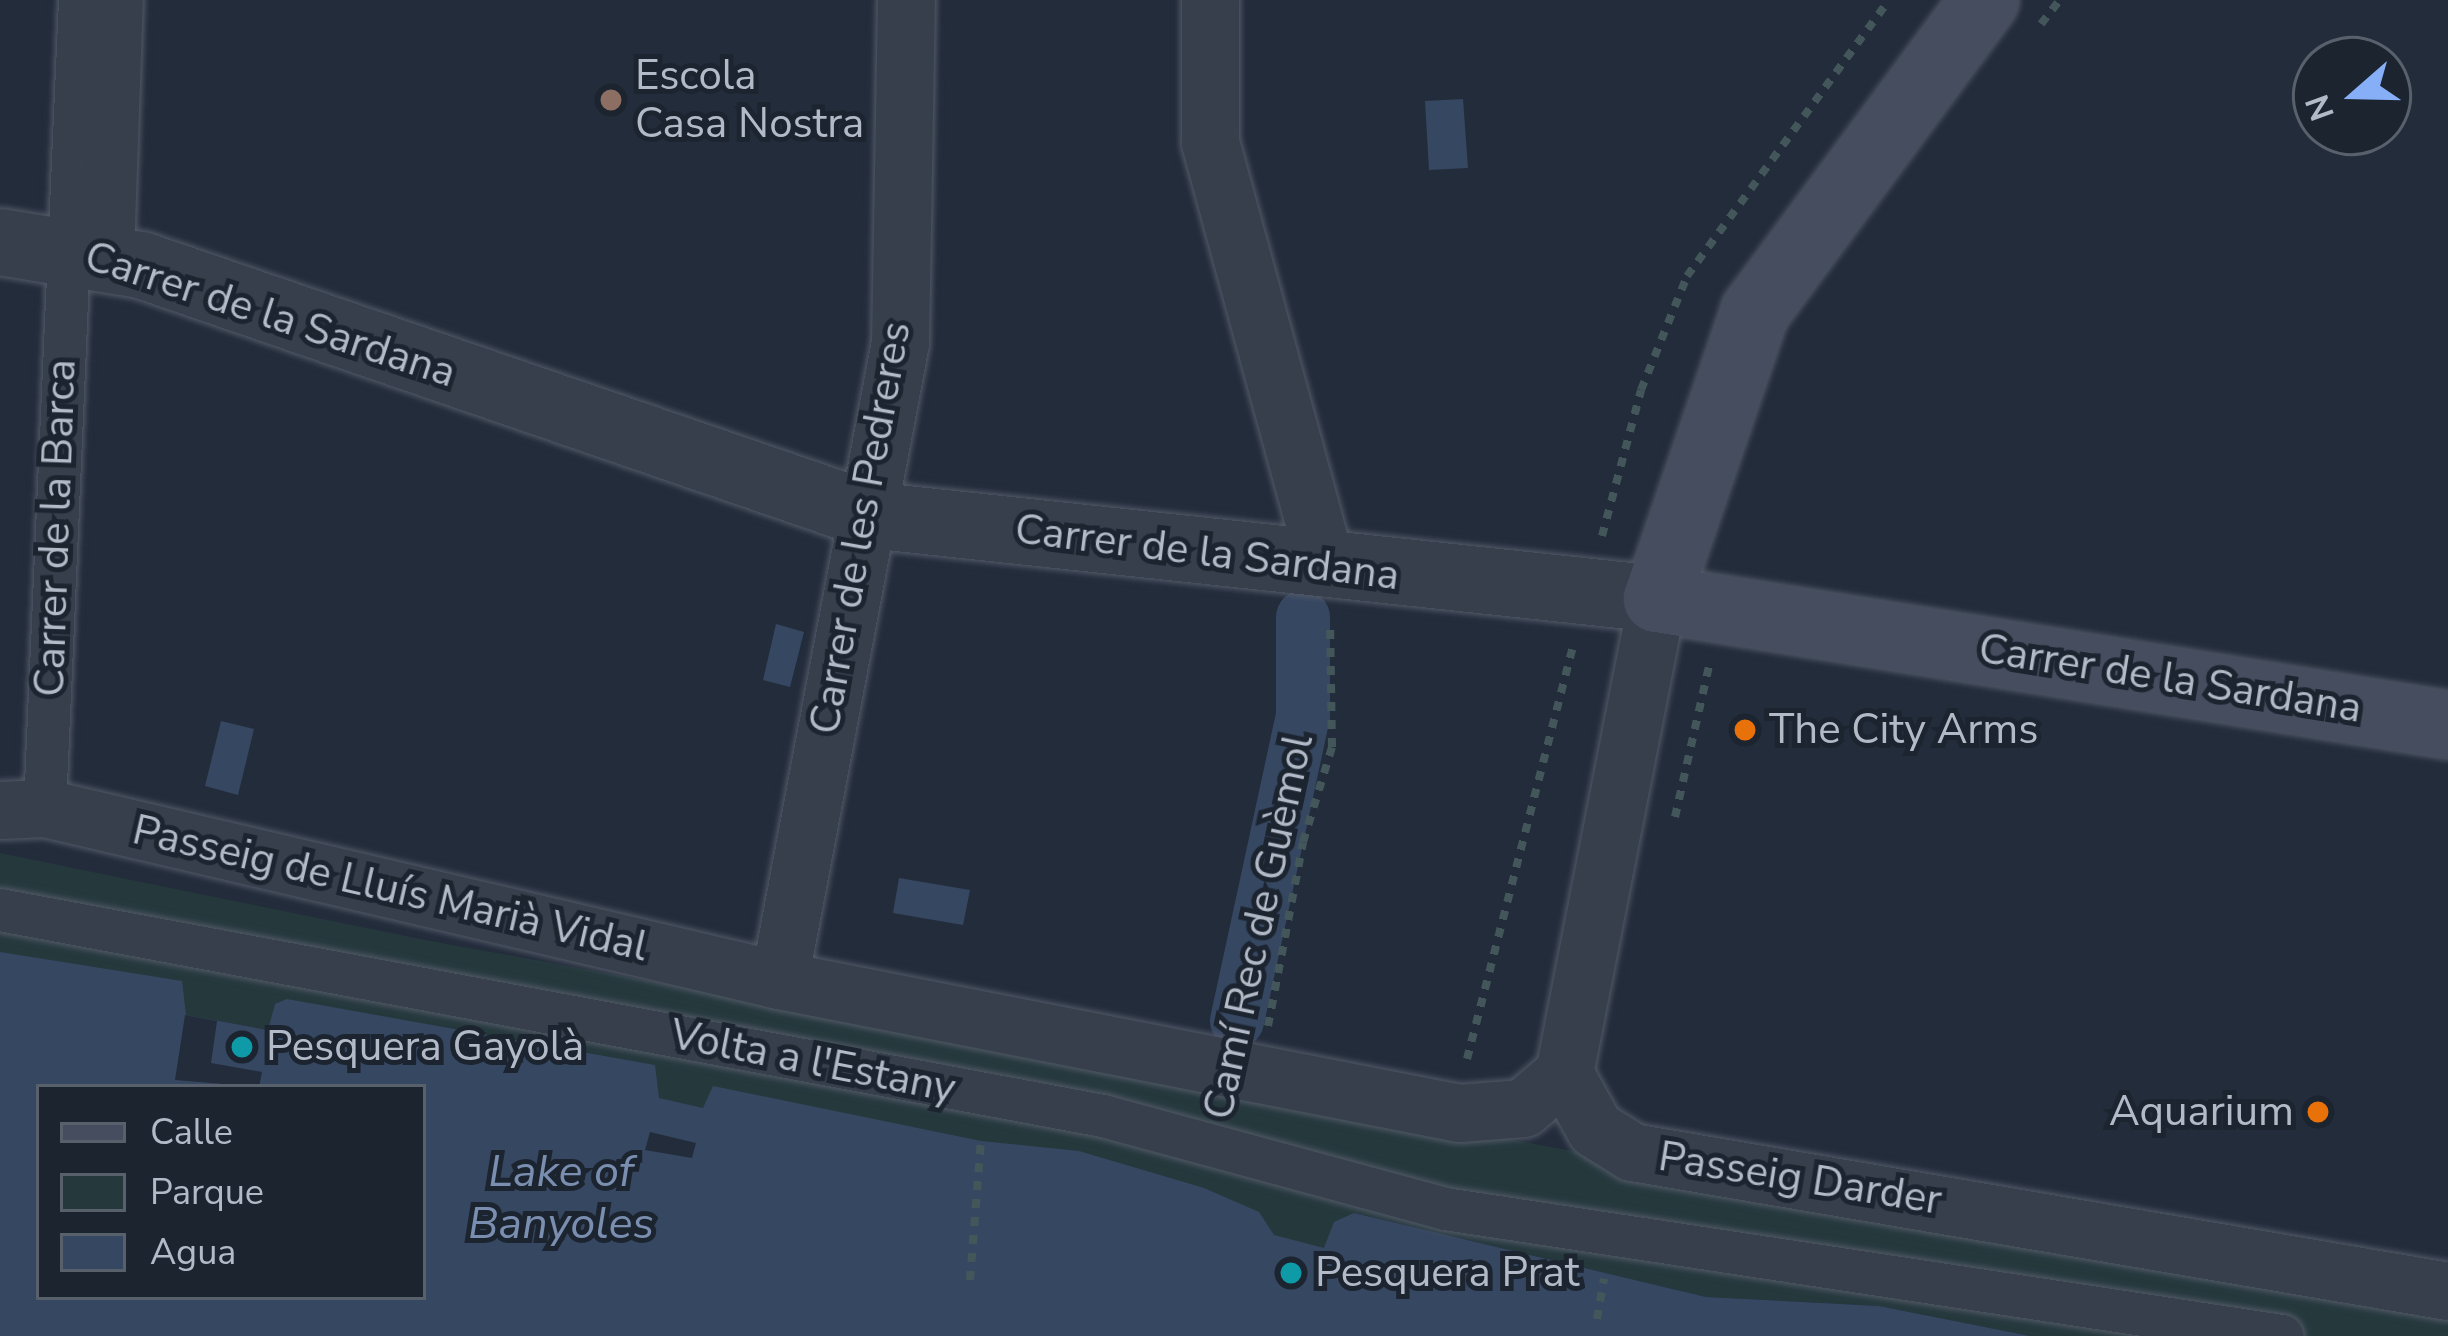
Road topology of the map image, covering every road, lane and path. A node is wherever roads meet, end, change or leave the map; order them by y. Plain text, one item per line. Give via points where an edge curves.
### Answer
1 (80, 0) edge
2 (114, 0) edge
3 (906, 0) edge
4 (1210, 0) edge
5 (1985, 0) edge
6 (0, 242) edge
7 (86, 251) junction
8 (868, 515) junction
9 (1325, 567) junction
10 (1657, 599) junction
11 (2448, 725) edge
12 (22, 809) edge
13 (0, 910) edge
14 (779, 980) junction
15 (1564, 1073) junction
16 (1258, 1077) junction
17 (981, 1141) dead end
18 (1612, 1258) junction
19 (970, 1280) dead end
20 (2448, 1291) edge
21 (1598, 1319) dead end
22 (2282, 1336) edge

1 - 7 street
2 - 7 street, Carrer de la Barca
3 - 8 street, Carrer de les Pedreres via 900,342
4 - 9 street via 1210,142
5 - 10 main road via 1755,312
6 - 7 street, Carrer de la Sardana
7 - 8 street, Carrer de la Sardana
7 - 12 street, Carrer de la Barca
8 - 9 street, Carrer de la Sardana
8 - 14 street, Carrer de les Pedreres
9 - 10 street, Carrer de la Sardana
9 - 16 path, Camí Rec de Guèmol via 1333,747 1304,842
10 - 11 main road, Carrer de la Sardana
10 - 15 street
12 - 14 street, Passeig de Lluís Marià Vidal
13 - 18 street, Volta a l'Estany via 1103,1116
14 - 16 street
15 - 16 street via 1523,1108 1491,1116
15 - 20 street, Passeig Darder via 1595,1129 1633,1152
17 - 19 path
18 - 21 path
18 - 22 street, Passeig Darder

